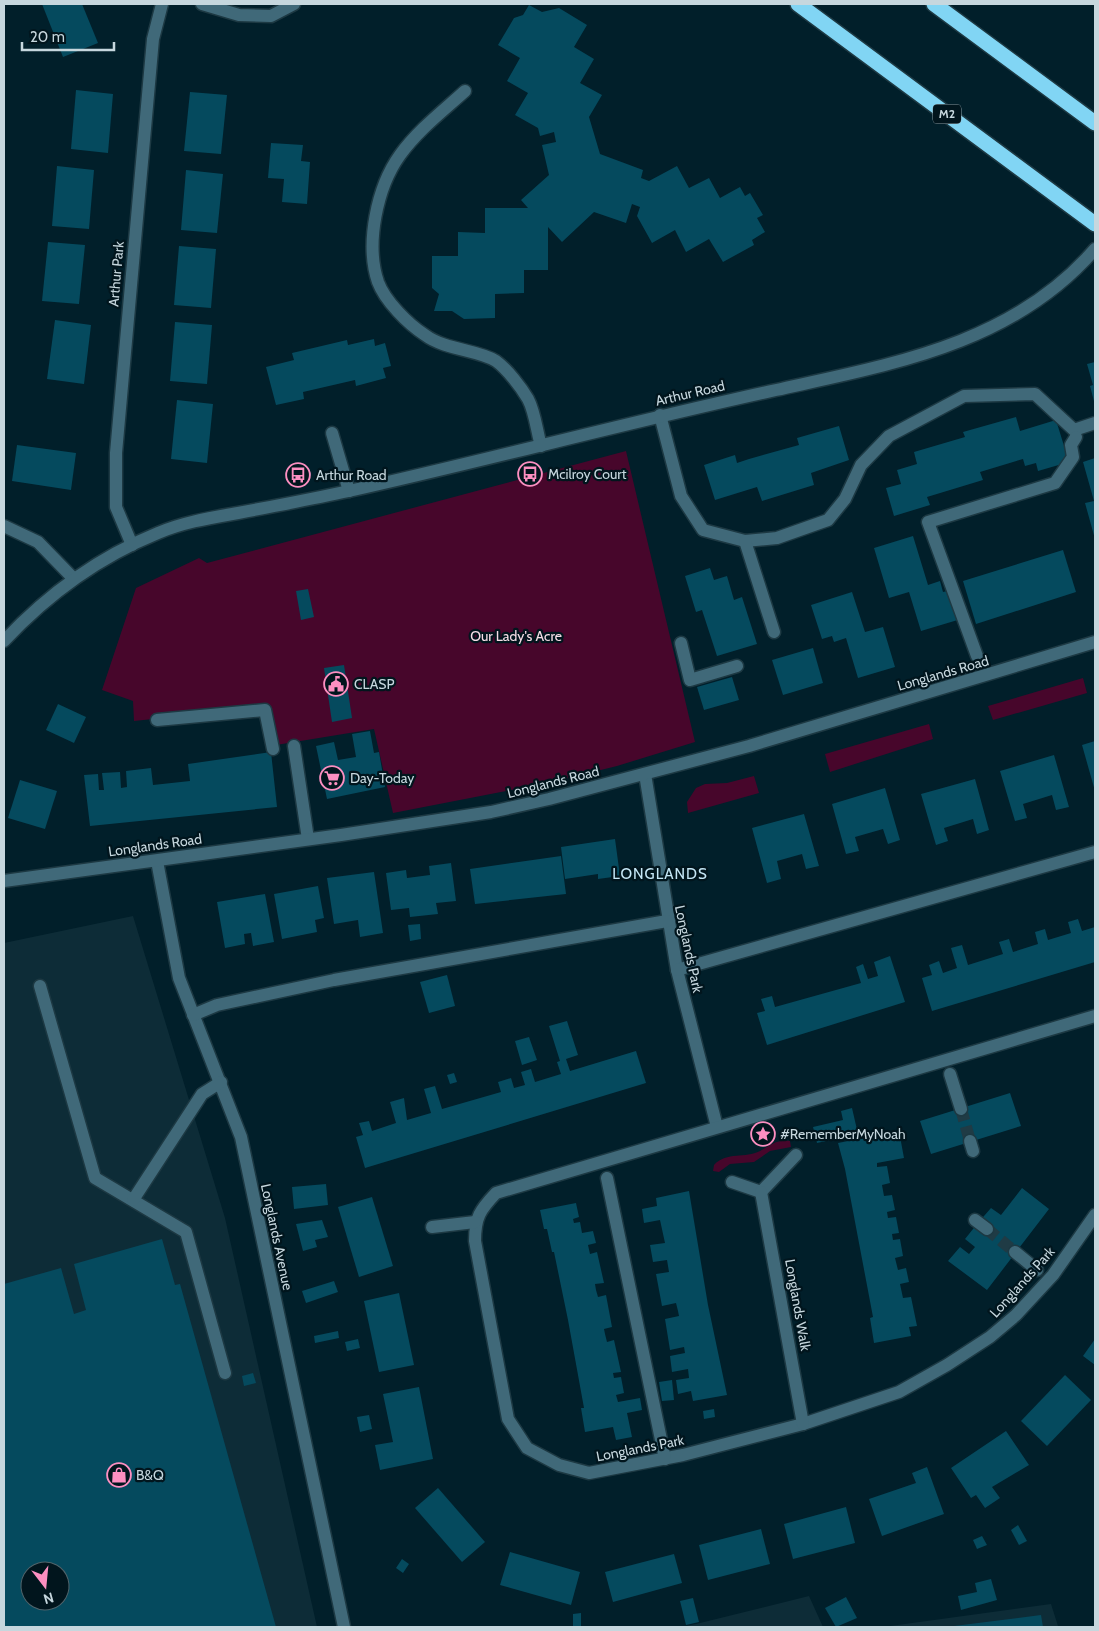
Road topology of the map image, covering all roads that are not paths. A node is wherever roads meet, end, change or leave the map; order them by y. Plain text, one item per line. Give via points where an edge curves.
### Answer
1 (162, 4) edge
2 (202, 4) edge
3 (294, 4) edge
4 (798, 4) edge
5 (934, 4) edge
6 (465, 91) dead end
7 (1095, 123) edge
8 (1095, 224) edge
9 (1095, 249) edge
10 (660, 416) junction
11 (1095, 424) edge
12 (332, 433) dead end
13 (1076, 437) dead end
14 (542, 446) junction
15 (349, 491) junction
16 (4, 526) edge
17 (745, 541) junction
18 (132, 545) junction
19 (73, 578) junction
20 (774, 632) dead end
21 (4, 641) edge
22 (1095, 642) edge
23 (681, 643) dead end
24 (977, 656) dead end
25 (737, 666) dead end
26 (157, 720) dead end
27 (294, 746) dead end
28 (273, 749) dead end
29 (644, 774) junction
30 (308, 839) junction
31 (1095, 852) edge
32 (157, 861) junction
33 (4, 880) edge
34 (667, 922) junction
35 (677, 970) junction
36 (40, 986) dead end
37 (193, 1015) junction
38 (1095, 1016) edge
39 (950, 1074) dead end
40 (221, 1082) junction
41 (961, 1108) tunnel mouth
42 (717, 1127) junction
43 (796, 1155) dead end
44 (607, 1178) dead end
45 (732, 1182) dead end
46 (761, 1192) junction
47 (133, 1200) junction
48 (1095, 1215) edge
49 (975, 1220) dead end
50 (475, 1222) junction
51 (432, 1227) dead end
52 (987, 1229) tunnel mouth
53 (1014, 1252) tunnel mouth
54 (1037, 1270) dead end
55 (225, 1373) dead end
56 (803, 1424) junction
57 (665, 1459) junction
58 (344, 1627) edge

1 - 18 street, Arthur Park via 153,39 116,453 116,507
2 - 3 street via 239,15 271,16
4 - 8 highway, M2
5 - 7 highway
6 - 14 street via 424,127 388,175 375,216 373,244 378,282 398,312 426,336 495,361 528,399
9 - 10 street, Arthur Road via 1032,307 975,336 888,365
10 - 14 street, Arthur Road
10 - 17 street via 681,496 703,530
11 - 17 street via 1074,430 1036,394 964,396 889,436 860,465 845,499 828,520 777,538
12 - 15 street
13 - 24 street via 1071,444 1073,458 1055,484 928,522
14 - 15 street, Arthur Road
15 - 18 street, Arthur Road via 182,523
16 - 19 street via 38,542
17 - 20 street
18 - 19 street, Arthur Road
19 - 21 street, Arthur Road
22 - 29 street, Longlands Road
23 - 25 street via 690,680
26 - 28 street via 265,710
27 - 30 street
29 - 30 street, Longlands Road via 491,812
29 - 34 street, Longlands Park
30 - 32 street, Longlands Road
31 - 35 street
32 - 33 street, Longlands Road
32 - 37 street, Longlands Avenue via 179,978
34 - 35 street, Longlands Park
34 - 37 street via 334,980 217,1005
35 - 42 street, Longlands Park
36 - 47 street via 95,1178
37 - 40 street, Longlands Avenue
38 - 42 street
39 - 41 street
40 - 47 street via 202,1094
40 - 58 street, Longlands Avenue via 241,1137
42 - 50 street via 496,1193
43 - 46 street
44 - 57 street
45 - 46 street
46 - 56 street, Longlands Walk
47 - 55 street via 186,1232
48 - 56 street, Longlands Park via 1052,1275 990,1338 900,1392
49 - 52 street
50 - 51 street
50 - 57 street, Longlands Park via 475,1241 508,1419 527,1448 559,1466 589,1473
53 - 54 street
56 - 57 street, Longlands Park

